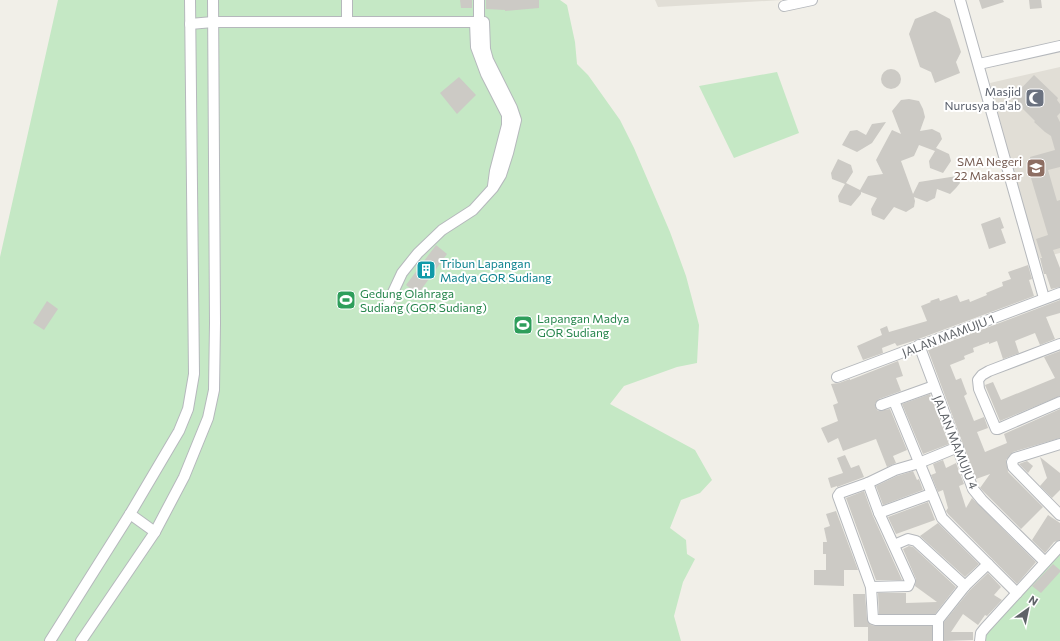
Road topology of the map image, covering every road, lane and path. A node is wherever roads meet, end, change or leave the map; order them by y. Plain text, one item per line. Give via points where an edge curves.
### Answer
1 (190, 0) edge
2 (213, 0) edge
3 (347, 0) edge
4 (479, 0) edge
5 (812, 0) edge
6 (960, 0) edge
7 (784, 6) dead end
8 (213, 22) junction
9 (347, 22) junction
10 (479, 22) junction
11 (190, 24) junction
12 (1060, 46) edge
13 (979, 64) junction
14 (1060, 293) edge
15 (1044, 298) junction
16 (389, 301) dead end
17 (1060, 344) edge
18 (919, 346) junction
19 (837, 377) dead end
20 (934, 386) junction
21 (894, 401) junction
22 (1060, 402) edge
23 (881, 405) dead end
24 (1060, 444) edge
25 (958, 447) junction
26 (918, 464) junction
27 (868, 483) junction
28 (931, 494) junction
29 (879, 513) junction
30 (130, 514) junction
31 (1060, 515) edge
32 (155, 532) junction
33 (894, 545) junction
34 (1060, 546) edge
35 (1045, 562) junction
36 (988, 564) junction
37 (965, 586) junction
38 (871, 587) junction
39 (1017, 593) junction
40 (938, 620) junction
41 (50, 641) edge
42 (81, 641) edge
43 (938, 641) edge
44 (980, 641) edge

1 - 11 street
2 - 8 street
3 - 9 street
4 - 10 street
5 - 7 street
6 - 13 street
8 - 9 street
8 - 11 street
8 - 32 street via 214,390 208,418 184,477
9 - 10 street
10 - 16 street via 476,47 486,74 507,115 507,125 494,171 493,188 473,210 442,230 418,253 402,272
11 - 30 street via 194,374 188,409 179,431
12 - 13 street
13 - 15 street
14 - 15 street, JALAN MAMUJU 1
15 - 18 street, JALAN MAMUJU 1
17 - 22 street via 989,371 978,380 979,389 998,429
18 - 19 street, JALAN MAMUJU 1
18 - 20 street, JALAN MAMUJU 4
20 - 21 street
20 - 25 street, JALAN MAMUJU 4
21 - 23 street
21 - 26 street
24 - 31 street via 1016,458 1012,462 1013,467
25 - 26 street
25 - 35 street, JALAN MAMUJU 4 via 976,492
26 - 27 street via 896,470
26 - 28 street
27 - 29 street
27 - 38 street via 838,496
28 - 29 street
28 - 36 street via 942,518
29 - 33 street
30 - 32 street
30 - 41 street
32 - 42 street
33 - 37 street via 908,539 916,541
33 - 38 street via 910,581 908,586
34 - 35 street
35 - 39 street
36 - 37 street
36 - 39 street
37 - 40 street
38 - 40 street via 874,620
39 - 44 street via 981,633
40 - 43 street

